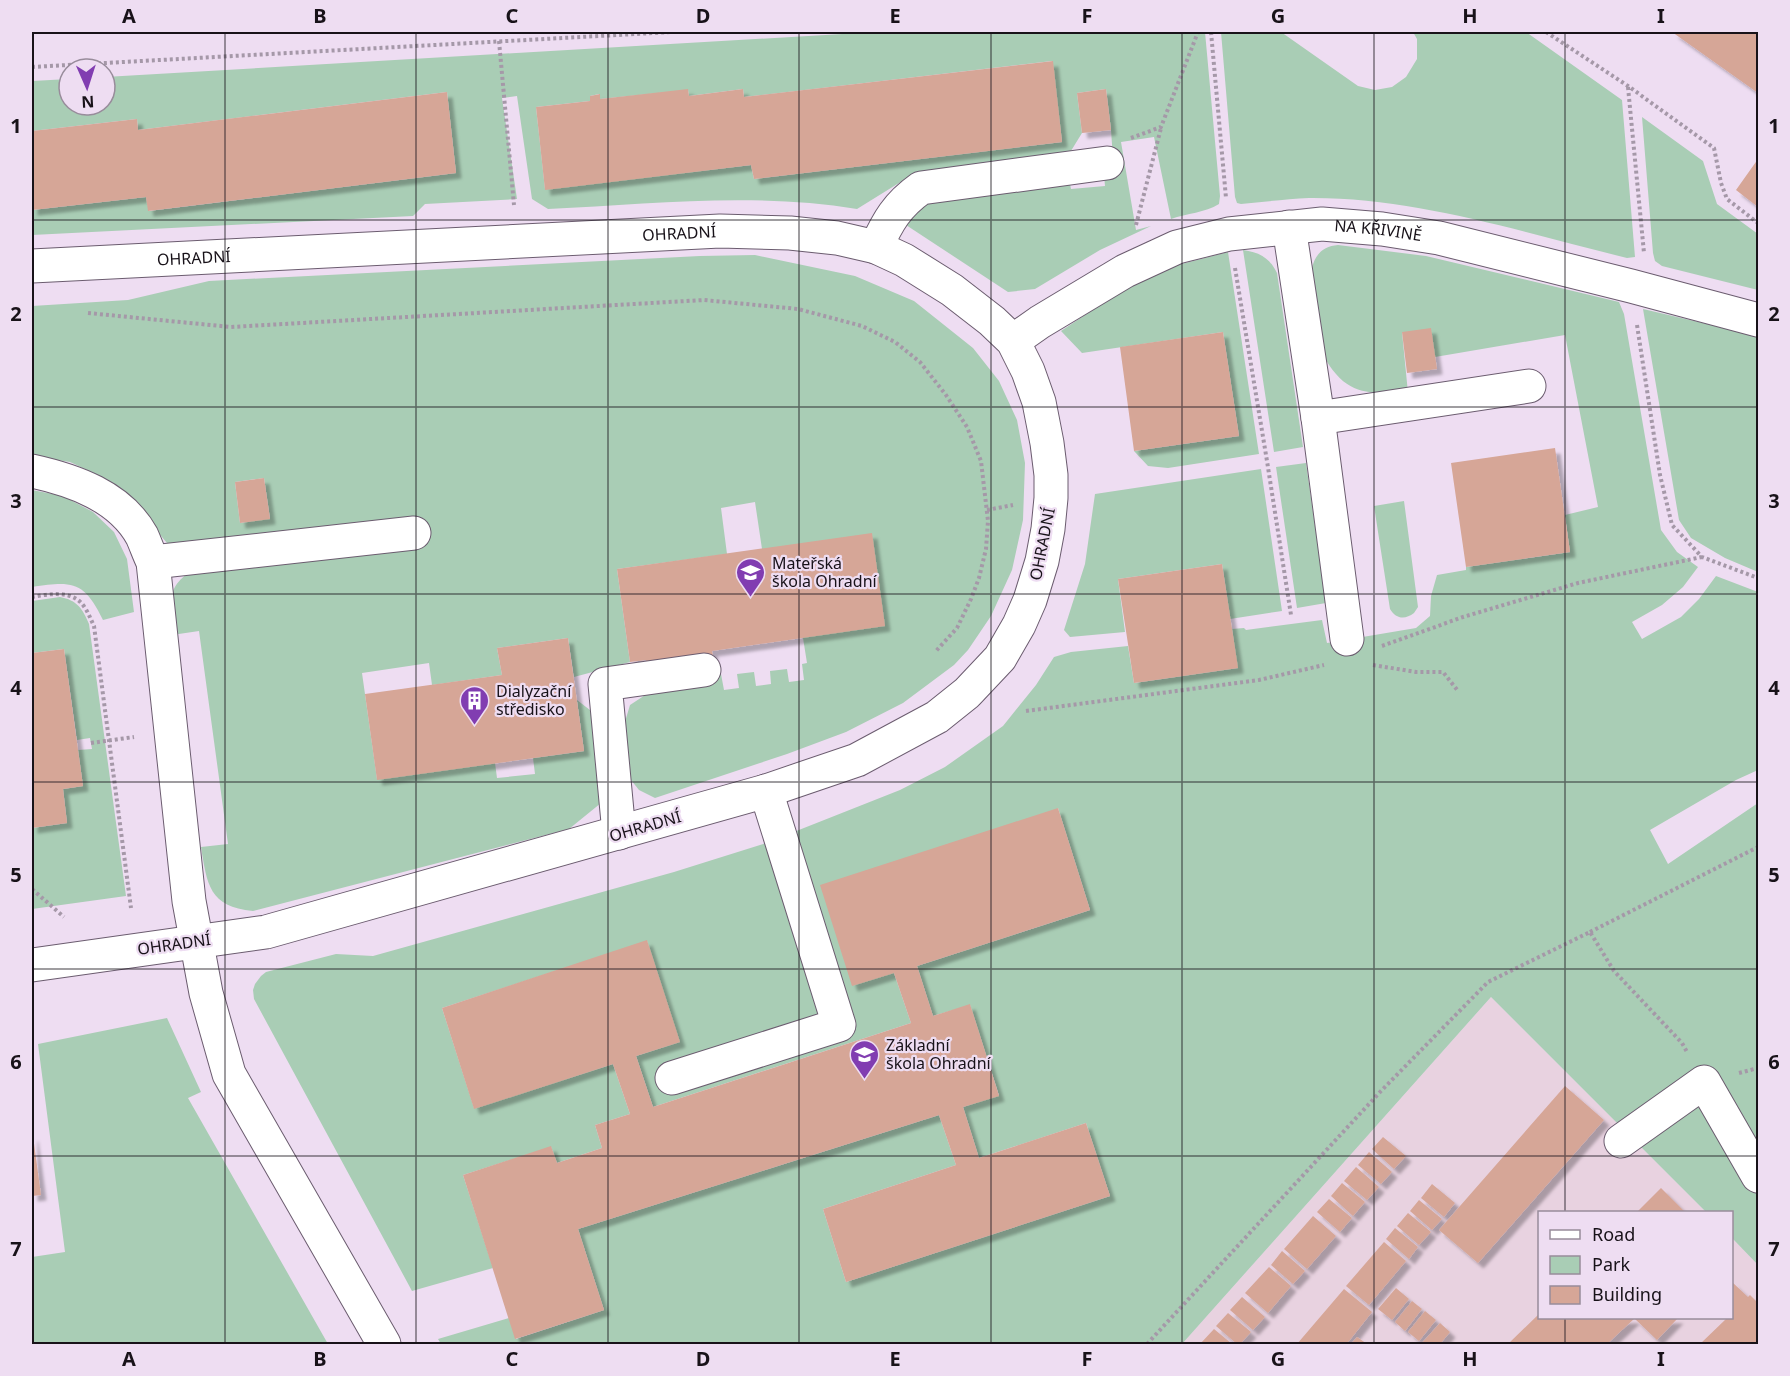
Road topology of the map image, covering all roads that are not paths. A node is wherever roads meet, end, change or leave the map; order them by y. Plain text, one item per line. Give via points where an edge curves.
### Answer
1 (1107, 163) road end
2 (1289, 227) junction
3 (876, 247) junction
4 (32, 266) edge
5 (1758, 320) edge
6 (1013, 340) junction
7 (1529, 386) dead end
8 (1318, 418) junction
9 (32, 471) edge
10 (414, 533) dead end
11 (153, 562) junction
12 (1355, 654) road end
13 (704, 670) dead end
14 (766, 791) junction
15 (619, 833) junction
16 (195, 941) junction
17 (32, 965) edge
18 (672, 1078) dead end
19 (1621, 1141) dead end
20 (1758, 1176) edge
21 (384, 1344) edge

1 - 3 street via 921,188 905,199
2 - 5 street, NA KŘIVINĚ via 1382,229 1439,238
2 - 6 street, NA KŘIVINĚ via 1229,234 1177,247 1125,271
2 - 8 street
3 - 4 street, OHRADNÍ via 837,238 731,231
3 - 6 street, OHRADNÍ via 952,290
6 - 14 street, OHRADNÍ via 1039,402 1051,475 1044,550 1019,625 1000,658 937,717 857,760
7 - 8 street
8 - 12 street
9 - 11 street via 62,477 121,509 141,534
10 - 11 street
11 - 16 street
13 - 15 street via 605,684
14 - 15 street, OHRADNÍ
14 - 18 street via 839,1024
15 - 16 street, OHRADNÍ via 266,932
16 - 17 street, OHRADNÍ
16 - 21 street via 229,1074
19 - 20 street via 1704,1082

